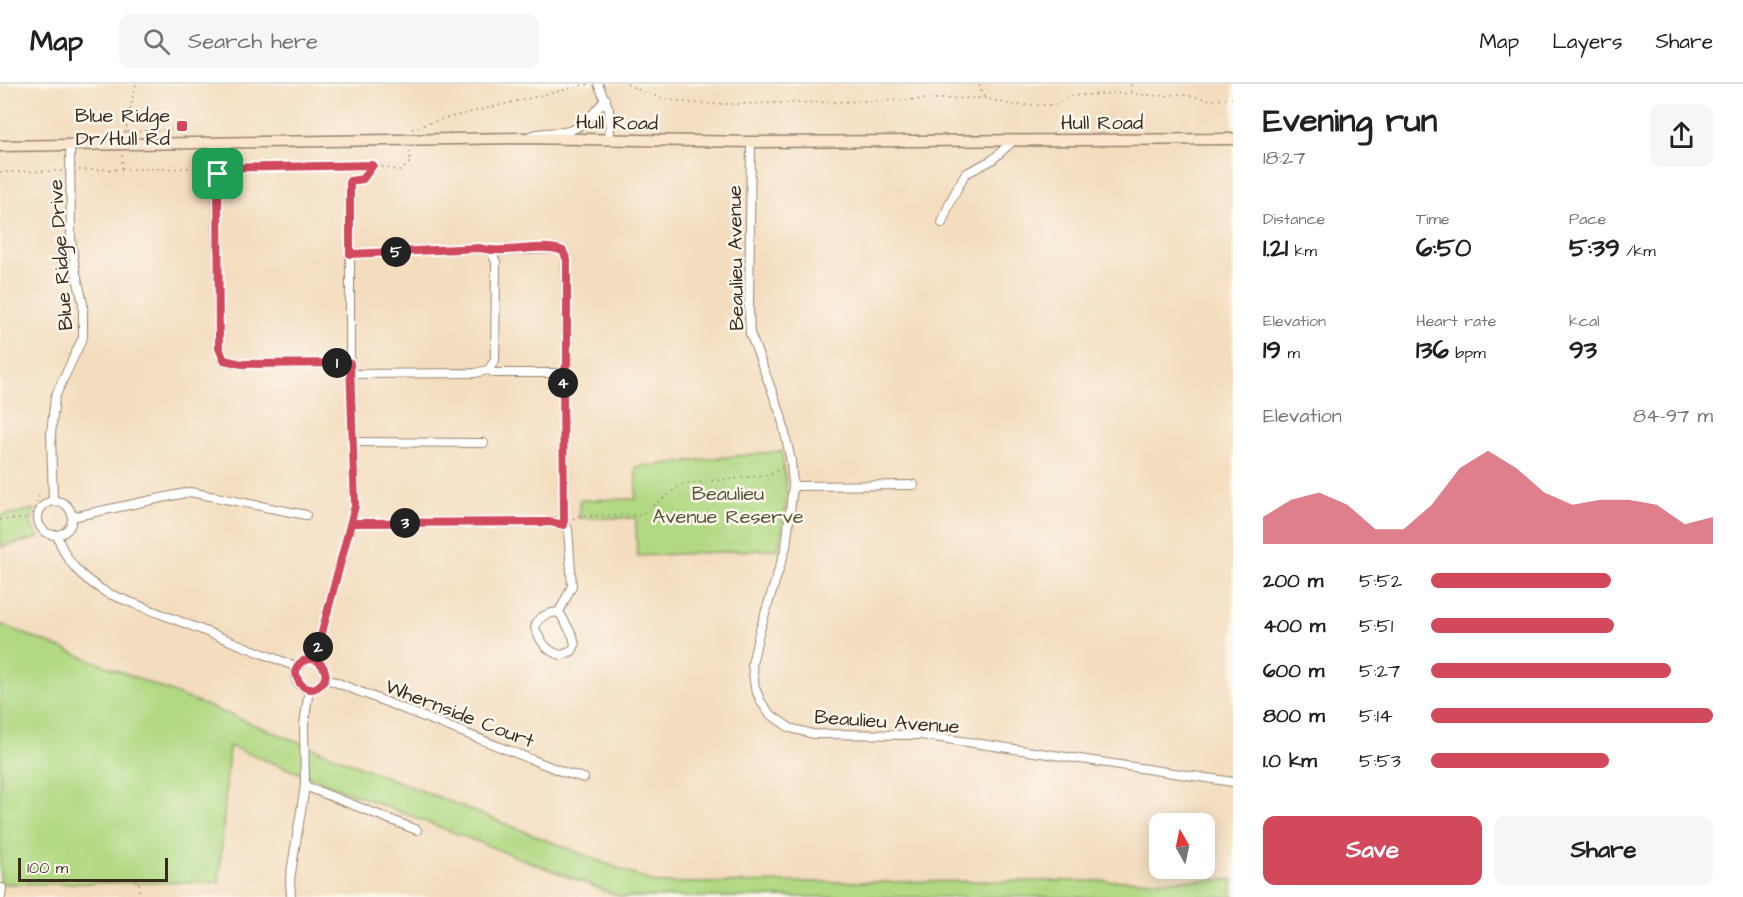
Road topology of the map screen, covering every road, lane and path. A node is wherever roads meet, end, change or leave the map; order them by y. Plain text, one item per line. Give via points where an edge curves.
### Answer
1 (136, 84) edge
2 (588, 84) edge
3 (598, 84) edge
4 (627, 84) edge
5 (979, 84) edge
6 (1131, 84) edge
7 (1131, 94) junction
8 (984, 98) junction
9 (1233, 98) edge
10 (606, 99) junction
11 (186, 129) dead end
12 (125, 133) junction
13 (523, 138) junction
14 (1233, 139) edge
15 (410, 141) junction
16 (610, 141) junction
17 (752, 141) junction
18 (1013, 141) junction
19 (216, 143) junction
20 (121, 144) junction
21 (70, 145) junction
22 (0, 146) edge
23 (373, 165) junction
24 (217, 168) junction
25 (122, 169) junction
26 (70, 170) junction
27 (0, 172) edge
28 (350, 181) joint
29 (942, 223) dead end
30 (491, 251) junction
31 (350, 254) junction
32 (350, 363) junction
33 (488, 370) junction
34 (563, 373) junction
35 (350, 374) junction
36 (354, 442) junction
37 (484, 443) dead end
38 (791, 461) junction
39 (914, 485) dead end
40 (793, 486) junction
41 (53, 497) junction
42 (306, 515) dead end
43 (72, 517) junction
44 (0, 520) edge
45 (351, 523) junction
46 (564, 525) junction
47 (57, 535) junction
48 (559, 612) junction
49 (315, 659) junction
50 (297, 667) junction
51 (325, 678) junction
52 (309, 689) junction
53 (584, 778) dead end
54 (1233, 782) edge
55 (305, 786) junction
56 (417, 830) dead end
57 (139, 883) dead end
58 (2, 888) dead end
59 (1, 897) edge
60 (139, 897) edge
61 (291, 897) edge

1 - 12 path
2 - 15 path via 422,124 410,130
3 - 10 street
4 - 8 path via 650,96 720,105
5 - 8 path
6 - 7 path
7 - 8 path via 1078,94 1055,105 1012,105
7 - 9 path
10 - 13 street via 573,130
10 - 16 street
11 - 12 path
12 - 20 path
13 - 15 main road, Hull Road
13 - 16 main road, Hull Road
14 - 18 main road, Hull Road
15 - 19 main road, Hull Road
15 - 23 path via 410,162 401,171
16 - 17 main road, Hull Road
17 - 18 main road, Hull Road
17 - 38 street, Beaulieu Avenue via 750,333 781,415
18 - 29 street via 992,160 965,174
19 - 20 main road, Hull Road
19 - 24 street
20 - 21 main road, Hull Road
20 - 25 path
21 - 22 main road, Hull Road
21 - 26 street, Blue Ridge Drive
23 - 24 path
23 - 28 path via 363,179
24 - 25 path
24 - 32 street via 219,348 224,360 242,364
25 - 26 path
26 - 27 path
26 - 41 street, Blue Ridge Drive via 71,238 83,303 83,337 55,397 51,434
28 - 31 street
30 - 31 street via 480,248
30 - 33 street via 496,262 495,360
30 - 34 street via 558,249 566,255 567,364
31 - 32 street
32 - 35 street
33 - 34 street
33 - 35 street
34 - 46 street
35 - 36 street
36 - 37 street
36 - 45 street via 355,506
38 - 40 street, Beaulieu Avenue
38 - 46 path via 770,475 682,484 640,515 578,516
39 - 40 street
40 - 54 street, Beaulieu Avenue via 786,547 752,664 761,702 790,728 813,734 921,735
41 - 43 street via 68,507
41 - 44 path via 38,497 32,518
41 - 47 street via 43,506 38,520 42,530
42 - 43 street via 190,492
43 - 47 street via 66,531
45 - 46 street
45 - 49 street
46 - 48 street via 569,535 572,586
47 - 50 street via 62,552 87,581
48 - 48 street via 539,619 536,628 550,651 562,655 575,645
49 - 50 street
49 - 51 street via 324,667
50 - 52 street via 297,681
51 - 52 street
51 - 53 street, Whernside Court
52 - 55 street via 304,725
55 - 56 street
55 - 61 street via 290,879
57 - 60 path
58 - 59 street

